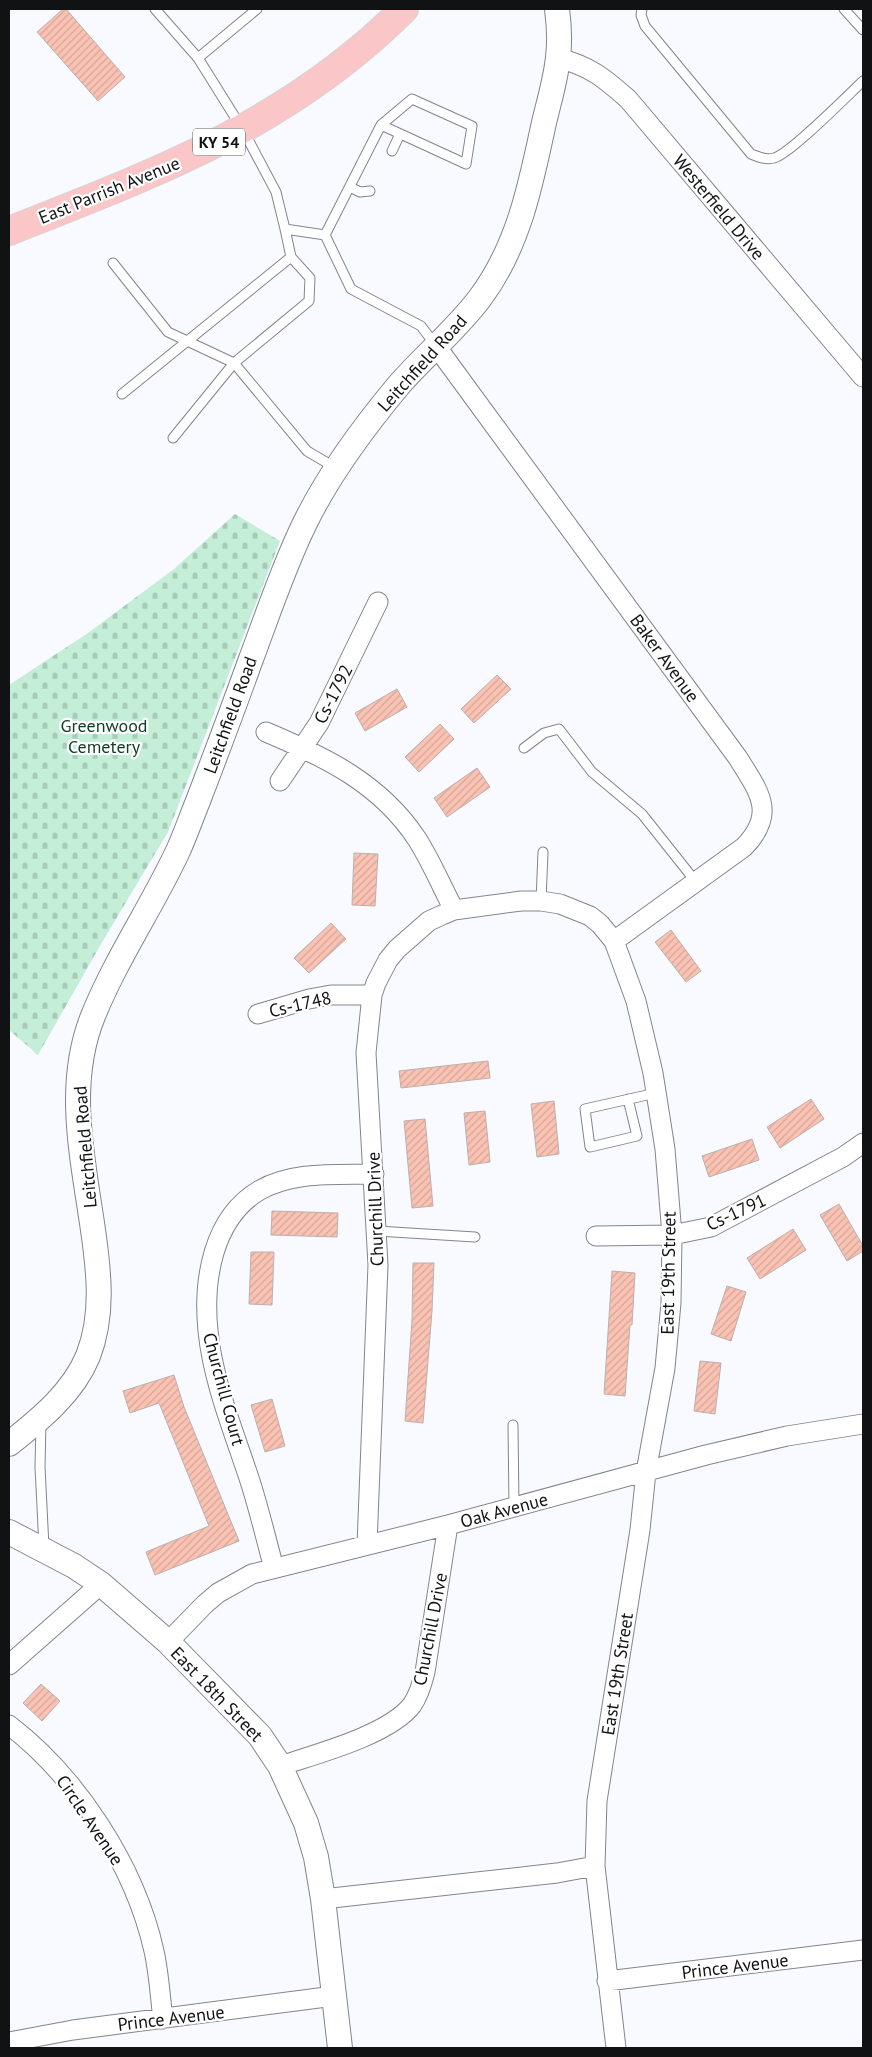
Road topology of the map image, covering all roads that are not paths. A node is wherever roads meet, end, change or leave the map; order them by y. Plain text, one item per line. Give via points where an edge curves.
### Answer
1 (155, 9) edge
2 (257, 9) edge
3 (404, 9) edge
4 (558, 9) edge
5 (642, 9) edge
6 (844, 9) edge
7 (863, 30) edge
8 (198, 58) junction
9 (558, 58) junction
10 (863, 81) edge
11 (381, 125) junction
12 (243, 130) junction
13 (400, 134) junction
14 (392, 152) dead end
15 (350, 187) junction
16 (370, 191) dead end
17 (285, 229) junction
18 (9, 231) edge
19 (325, 235) junction
20 (291, 257) junction
21 (113, 263) dead end
22 (185, 341) junction
23 (436, 346) junction
24 (234, 363) junction
25 (863, 377) edge
26 (122, 394) dead end
27 (173, 438) dead end
28 (337, 468) junction
29 (378, 602) dead end
30 (266, 732) dead end
31 (303, 748) junction
32 (524, 748) dead end
33 (280, 781) dead end
34 (543, 852) dead end
35 (696, 882) junction
36 (541, 901) junction
37 (454, 910) junction
38 (614, 941) junction
39 (372, 995) junction
40 (258, 1014) dead end
41 (656, 1093) junction
42 (628, 1099) junction
43 (863, 1143) edge
44 (374, 1174) junction
45 (377, 1231) junction
46 (672, 1235) junction
47 (596, 1236) dead end
48 (475, 1237) dead end
49 (41, 1419) junction
50 (863, 1424) edge
51 (513, 1425) dead end
52 (9, 1444) edge
53 (646, 1472) junction
54 (514, 1508) junction
55 (448, 1525) junction
56 (9, 1532) edge
57 (367, 1546) junction
58 (44, 1550) junction
59 (274, 1568) junction
60 (101, 1584) junction
61 (168, 1642) junction
62 (9, 1664) edge
63 (9, 1725) edge
64 (280, 1766) junction
65 (595, 1866) junction
66 (323, 1900) junction
67 (863, 1950) edge
68 (608, 1981) junction
69 (334, 1996) junction
70 (163, 2018) junction
71 (9, 2042) edge
72 (340, 2048) edge
73 (616, 2048) edge

1 - 8 lane
2 - 8 lane
3 - 12 main road, East Parrish Avenue / KY 54 via 325,77
4 - 9 street, Leitchfield Road
5 - 10 lane via 645,26 751,154 763,159 776,158 792,146
6 - 7 lane
8 - 12 lane
9 - 23 street, Leitchfield Road via 527,202 518,228 478,300
9 - 25 street, Westerfield Drive via 576,62 598,73 628,99
11 - 13 lane
11 - 13 lane via 412,99 472,126 466,164
11 - 15 lane
12 - 17 lane via 276,192
12 - 18 main road, East Parrish Avenue / KY 54 via 172,166
13 - 14 lane
15 - 16 lane via 360,192
15 - 19 lane
17 - 19 lane
17 - 20 lane
19 - 23 lane via 351,289 422,326
20 - 22 lane
20 - 24 lane via 310,278 309,301
21 - 22 lane via 168,332
22 - 24 lane
22 - 26 lane
23 - 28 street, Leitchfield Road via 400,385
23 - 35 street, Baker Avenue via 738,758 760,793 763,809 755,836
24 - 27 lane
24 - 28 lane via 307,451
28 - 49 street, Leitchfield Road via 305,523 280,578 226,730 177,852 92,1018 79,1074 78,1105 98,1265 96,1328 87,1357 73,1382
29 - 31 street, Cs-1792 via 319,723
30 - 31 street
31 - 33 street, Cs-1792
31 - 37 street via 344,769 391,806 416,839
32 - 35 lane via 544,733 559,729 592,772 642,814
34 - 36 lane
35 - 38 street, Baker Avenue
36 - 37 street, East 19th Street
36 - 38 street, East 19th Street via 560,904 590,916
37 - 39 street, Churchill Drive via 429,921 396,949 381,971
38 - 41 street, East 19th Street via 636,1001
39 - 40 street, Cs-1748 via 331,995
39 - 44 street, Churchill Drive via 366,1053
41 - 42 lane
41 - 46 street, East 19th Street via 665,1149
42 - 42 lane via 585,1109 590,1147 637,1136
43 - 46 street, Cs-1791 via 726,1220 711,1227
44 - 45 street, Churchill Drive
44 - 59 street, Churchill Court via 303,1176 260,1190 234,1212 224,1227 213,1256 207,1317 211,1354
45 - 48 lane
45 - 57 street, Churchill Drive
46 - 47 street, Cs-1791
46 - 53 street, East 19th Street via 671,1303 665,1368
49 - 52 street, Leitchfield Road
49 - 58 lane
50 - 53 street, Oak Avenue via 787,1436
51 - 54 lane
53 - 54 street, Oak Avenue
53 - 65 street, East 19th Street via 640,1530 597,1801
54 - 55 street, Oak Avenue
55 - 57 street, Oak Avenue
55 - 64 street, Churchill Drive via 425,1672 412,1704 384,1727
56 - 58 street, East 18th Street
57 - 59 street, Oak Avenue
58 - 60 street, East 18th Street
59 - 61 street, Oak Avenue via 252,1574 218,1593
60 - 61 street, East 18th Street
60 - 62 street
61 - 64 street, East 18th Street via 250,1724
63 - 70 street, Circle Avenue via 41,1752 72,1787 111,1845 149,1931 155,1952
64 - 66 street, East 18th Street via 306,1823
65 - 66 street
65 - 68 street, East 19th Street
66 - 69 street, East 18th Street
67 - 68 street, Prince Avenue
68 - 73 street, East 19th Street
69 - 70 street, Prince Avenue
69 - 72 street, East 18th Street
70 - 71 street, Prince Avenue

